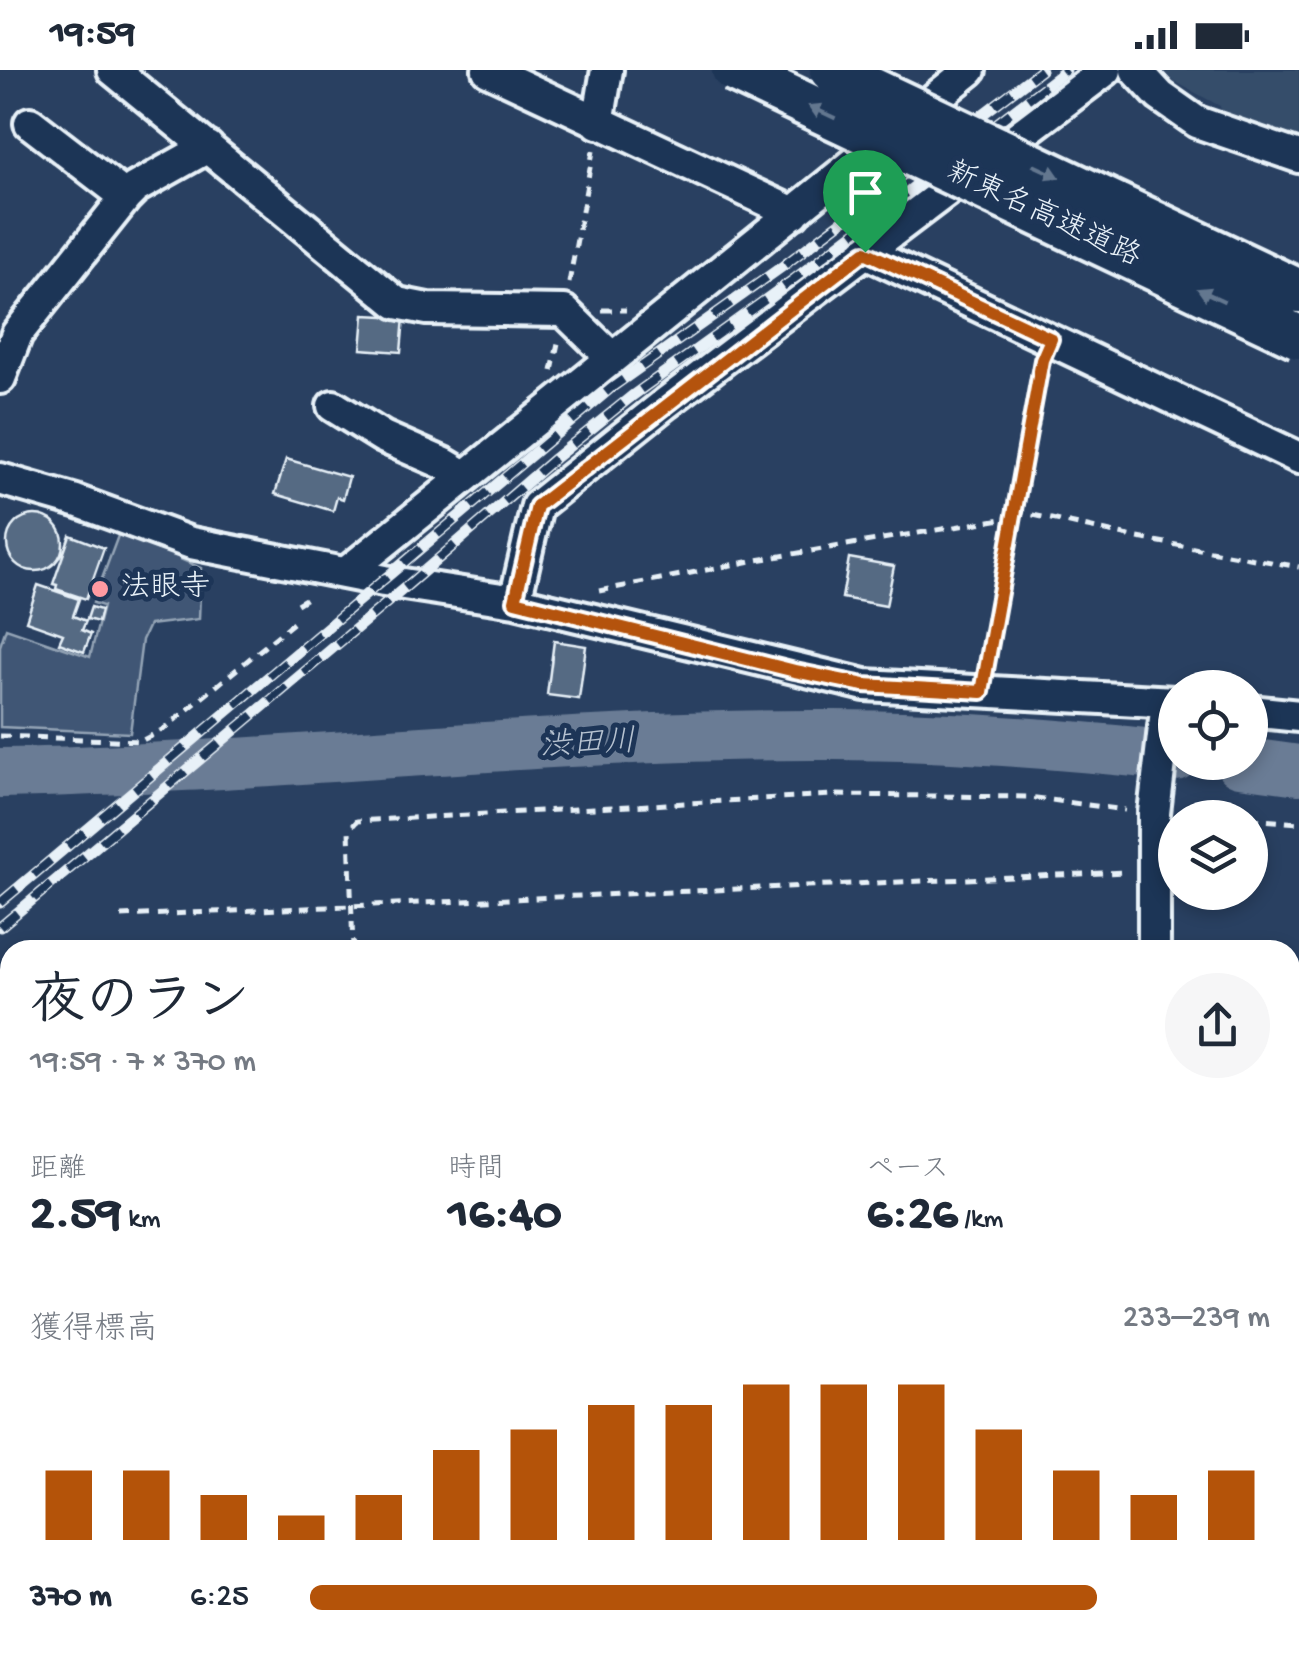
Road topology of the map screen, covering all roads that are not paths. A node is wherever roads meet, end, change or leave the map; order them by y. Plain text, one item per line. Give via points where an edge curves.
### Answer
1 (113, 70) edge
2 (488, 70) edge
3 (607, 70) edge
4 (733, 70) edge
5 (831, 70) edge
6 (970, 70) edge
7 (1106, 70) edge
8 (1136, 70) edge
9 (30, 123) dead end
10 (598, 124) junction
11 (208, 146) junction
12 (1299, 158) edge
13 (126, 197) junction
14 (794, 212) junction
15 (865, 252) junction
16 (1299, 291) edge
17 (8, 328) edge
18 (1299, 337) edge
19 (612, 357) junction
20 (0, 378) edge
21 (333, 406) dead end
22 (1299, 458) edge
23 (465, 476) junction
24 (0, 479) edge
25 (346, 573) junction
26 (515, 601) junction
27 (1158, 707) edge
28 (1268, 712) edge
29 (1299, 716) edge
30 (1159, 780) edge
31 (1154, 940) edge

1 - 11 street
2 - 10 street
3 - 10 street
18 -> 4 highway, 新東名高速道路, bridge
5 -> 16 highway, 新東名高速道路, bridge
6 - 14 street
7 - 15 street
8 - 12 street via 1197,122
9 - 13 street
10 - 14 street
11 - 13 street
11 - 19 street via 396,303 564,310
13 - 17 street
14 - 19 street
15 - 22 street
15 - 26 street via 537,506
17 - 20 street
19 - 23 street
21 - 23 street
23 - 25 street
24 - 25 street via 191,543
25 - 26 street
26 - 27 street via 864,685
28 - 29 street
30 - 31 street

